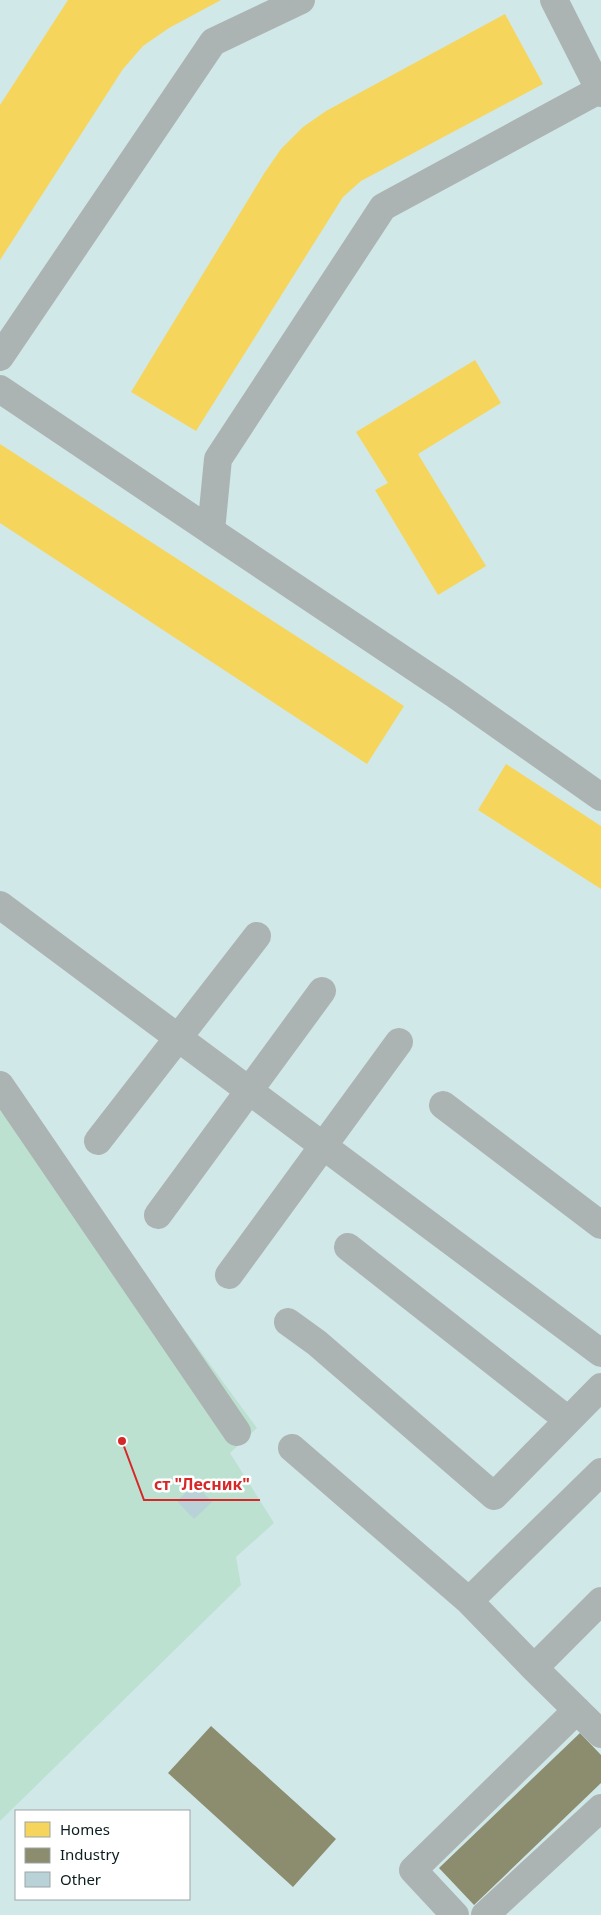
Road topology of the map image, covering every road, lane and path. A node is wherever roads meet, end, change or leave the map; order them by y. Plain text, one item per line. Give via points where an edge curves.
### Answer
1 (301, 0) edge
2 (554, 0) edge
3 (600, 92) edge
4 (0, 357) edge
5 (0, 389) edge
6 (211, 531) junction
7 (601, 797) edge
8 (0, 905) edge
9 (257, 936) dead end
10 (322, 991) dead end
11 (178, 1038) junction
12 (399, 1042) dead end
13 (0, 1084) edge
14 (249, 1091) junction
15 (443, 1105) dead end
16 (98, 1141) dead end
17 (324, 1146) junction
18 (158, 1215) dead end
19 (601, 1225) edge
20 (348, 1247) dead end
21 (229, 1276) dead end
22 (288, 1322) dead end
23 (601, 1353) edge
24 (601, 1387) edge
25 (568, 1420) junction
26 (237, 1432) dead end
27 (292, 1448) dead end
28 (601, 1472) edge
29 (468, 1601) junction
30 (601, 1601) edge
31 (534, 1668) junction
32 (577, 1710) junction
33 (601, 1734) edge
34 (601, 1808) edge
35 (455, 1915) edge
36 (485, 1915) edge

1 - 4 lane via 213,42
2 - 3 lane
3 - 6 lane via 384,206 218,459
5 - 6 lane
6 - 7 lane via 453,693
8 - 11 lane
9 - 11 lane
10 - 14 lane
11 - 14 lane
11 - 16 lane
12 - 17 lane
13 - 26 lane
14 - 17 lane
14 - 18 lane
15 - 19 lane
17 - 21 lane
17 - 23 lane
20 - 25 lane
22 - 25 lane via 317,1343 494,1496
24 - 25 lane
27 - 29 lane
28 - 29 lane
29 - 31 lane
30 - 31 lane
31 - 32 lane
32 - 33 lane
32 - 35 lane via 413,1870
34 - 36 lane

